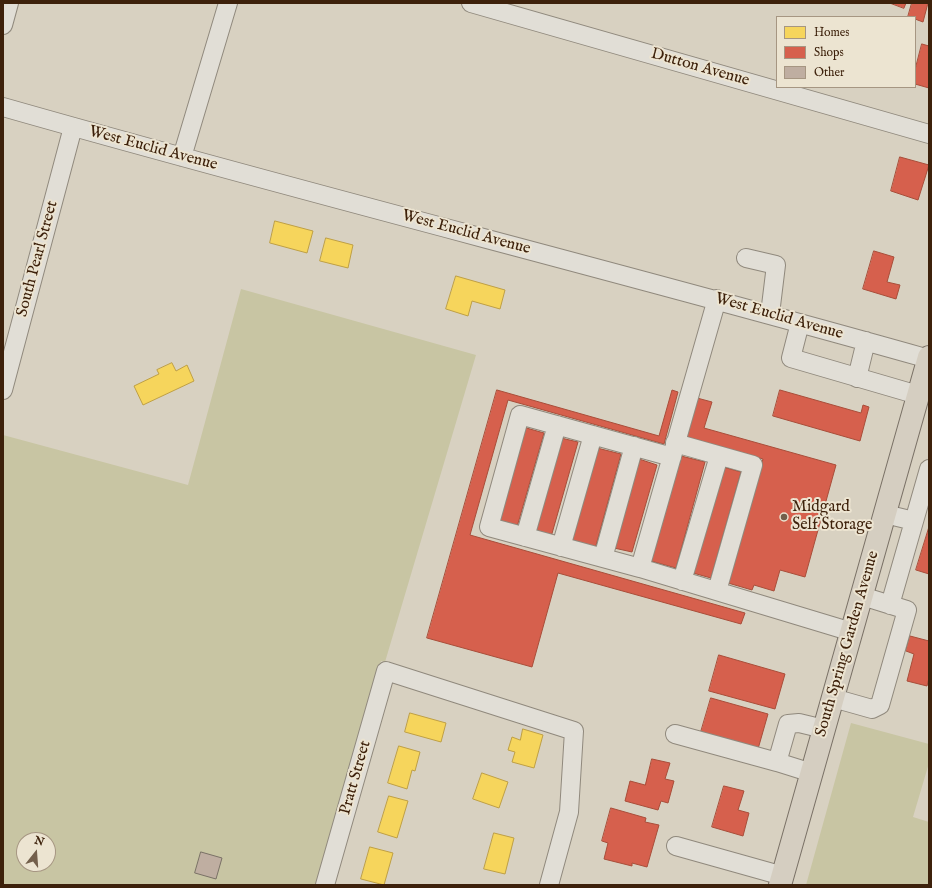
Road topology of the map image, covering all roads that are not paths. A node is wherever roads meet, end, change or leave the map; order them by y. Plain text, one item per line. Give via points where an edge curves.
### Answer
1 (9, 3) edge
2 (228, 3) edge
3 (471, 3) edge
4 (3, 25) edge
5 (3, 107) edge
6 (73, 127) junction
7 (929, 134) edge
8 (182, 157) junction
9 (746, 258) dead end
10 (717, 300) junction
11 (770, 314) junction
12 (800, 323) junction
13 (866, 341) junction
14 (929, 358) edge
15 (857, 378) junction
16 (3, 390) edge
17 (918, 395) junction
18 (557, 425) junction
19 (593, 435) junction
20 (634, 446) junction
21 (673, 450) junction
22 (719, 456) junction
23 (929, 469) edge
24 (885, 514) junction
25 (914, 522) junction
26 (525, 537) junction
27 (561, 547) junction
28 (603, 558) junction
29 (640, 568) junction
30 (682, 581) junction
31 (718, 592) junction
32 (862, 596) junction
33 (890, 605) junction
34 (852, 632) junction
35 (833, 698) junction
36 (824, 729) junction
37 (675, 734) dead end
38 (777, 762) junction
39 (812, 773) junction
40 (676, 846) dead end
41 (782, 881) edge
42 (325, 885) edge
43 (549, 885) edge

1 - 4 street
2 - 8 street
3 - 7 street, Dutton Avenue
5 - 6 street, West Euclid Avenue
6 - 8 street, West Euclid Avenue
6 - 16 street, South Pearl Street
8 - 10 street, West Euclid Avenue
9 - 11 street via 776,264
10 - 11 street, West Euclid Avenue
10 - 21 street
11 - 12 street, West Euclid Avenue
12 - 13 street, West Euclid Avenue
12 - 15 street via 791,358
13 - 14 street, West Euclid Avenue
13 - 15 street
14 - 17 highway, South Spring Garden Avenue
15 - 17 street
17 - 24 highway, South Spring Garden Avenue
18 - 19 street
18 - 26 street
18 - 26 street via 520,415 489,527
19 - 20 street
19 - 27 street
20 - 21 street
20 - 28 street
21 - 22 street
21 - 29 street
22 - 30 street
22 - 31 street via 753,465
23 - 25 street
24 - 25 street
24 - 32 highway, South Spring Garden Avenue
25 - 33 street
26 - 27 street
27 - 28 street
28 - 29 street
29 - 30 street
30 - 31 street
31 - 34 street
32 - 33 street
32 - 34 highway, South Spring Garden Avenue
33 - 35 street via 907,610 880,705 872,709
34 - 35 highway, South Spring Garden Avenue
35 - 36 highway, South Spring Garden Avenue
36 - 38 street via 799,723 788,724
36 - 39 highway, South Spring Garden Avenue
37 - 38 street
38 - 39 street
39 - 41 highway, South Spring Garden Avenue
40 - 41 street
42 - 43 street, Pratt Street via 386,671 574,731 569,812

